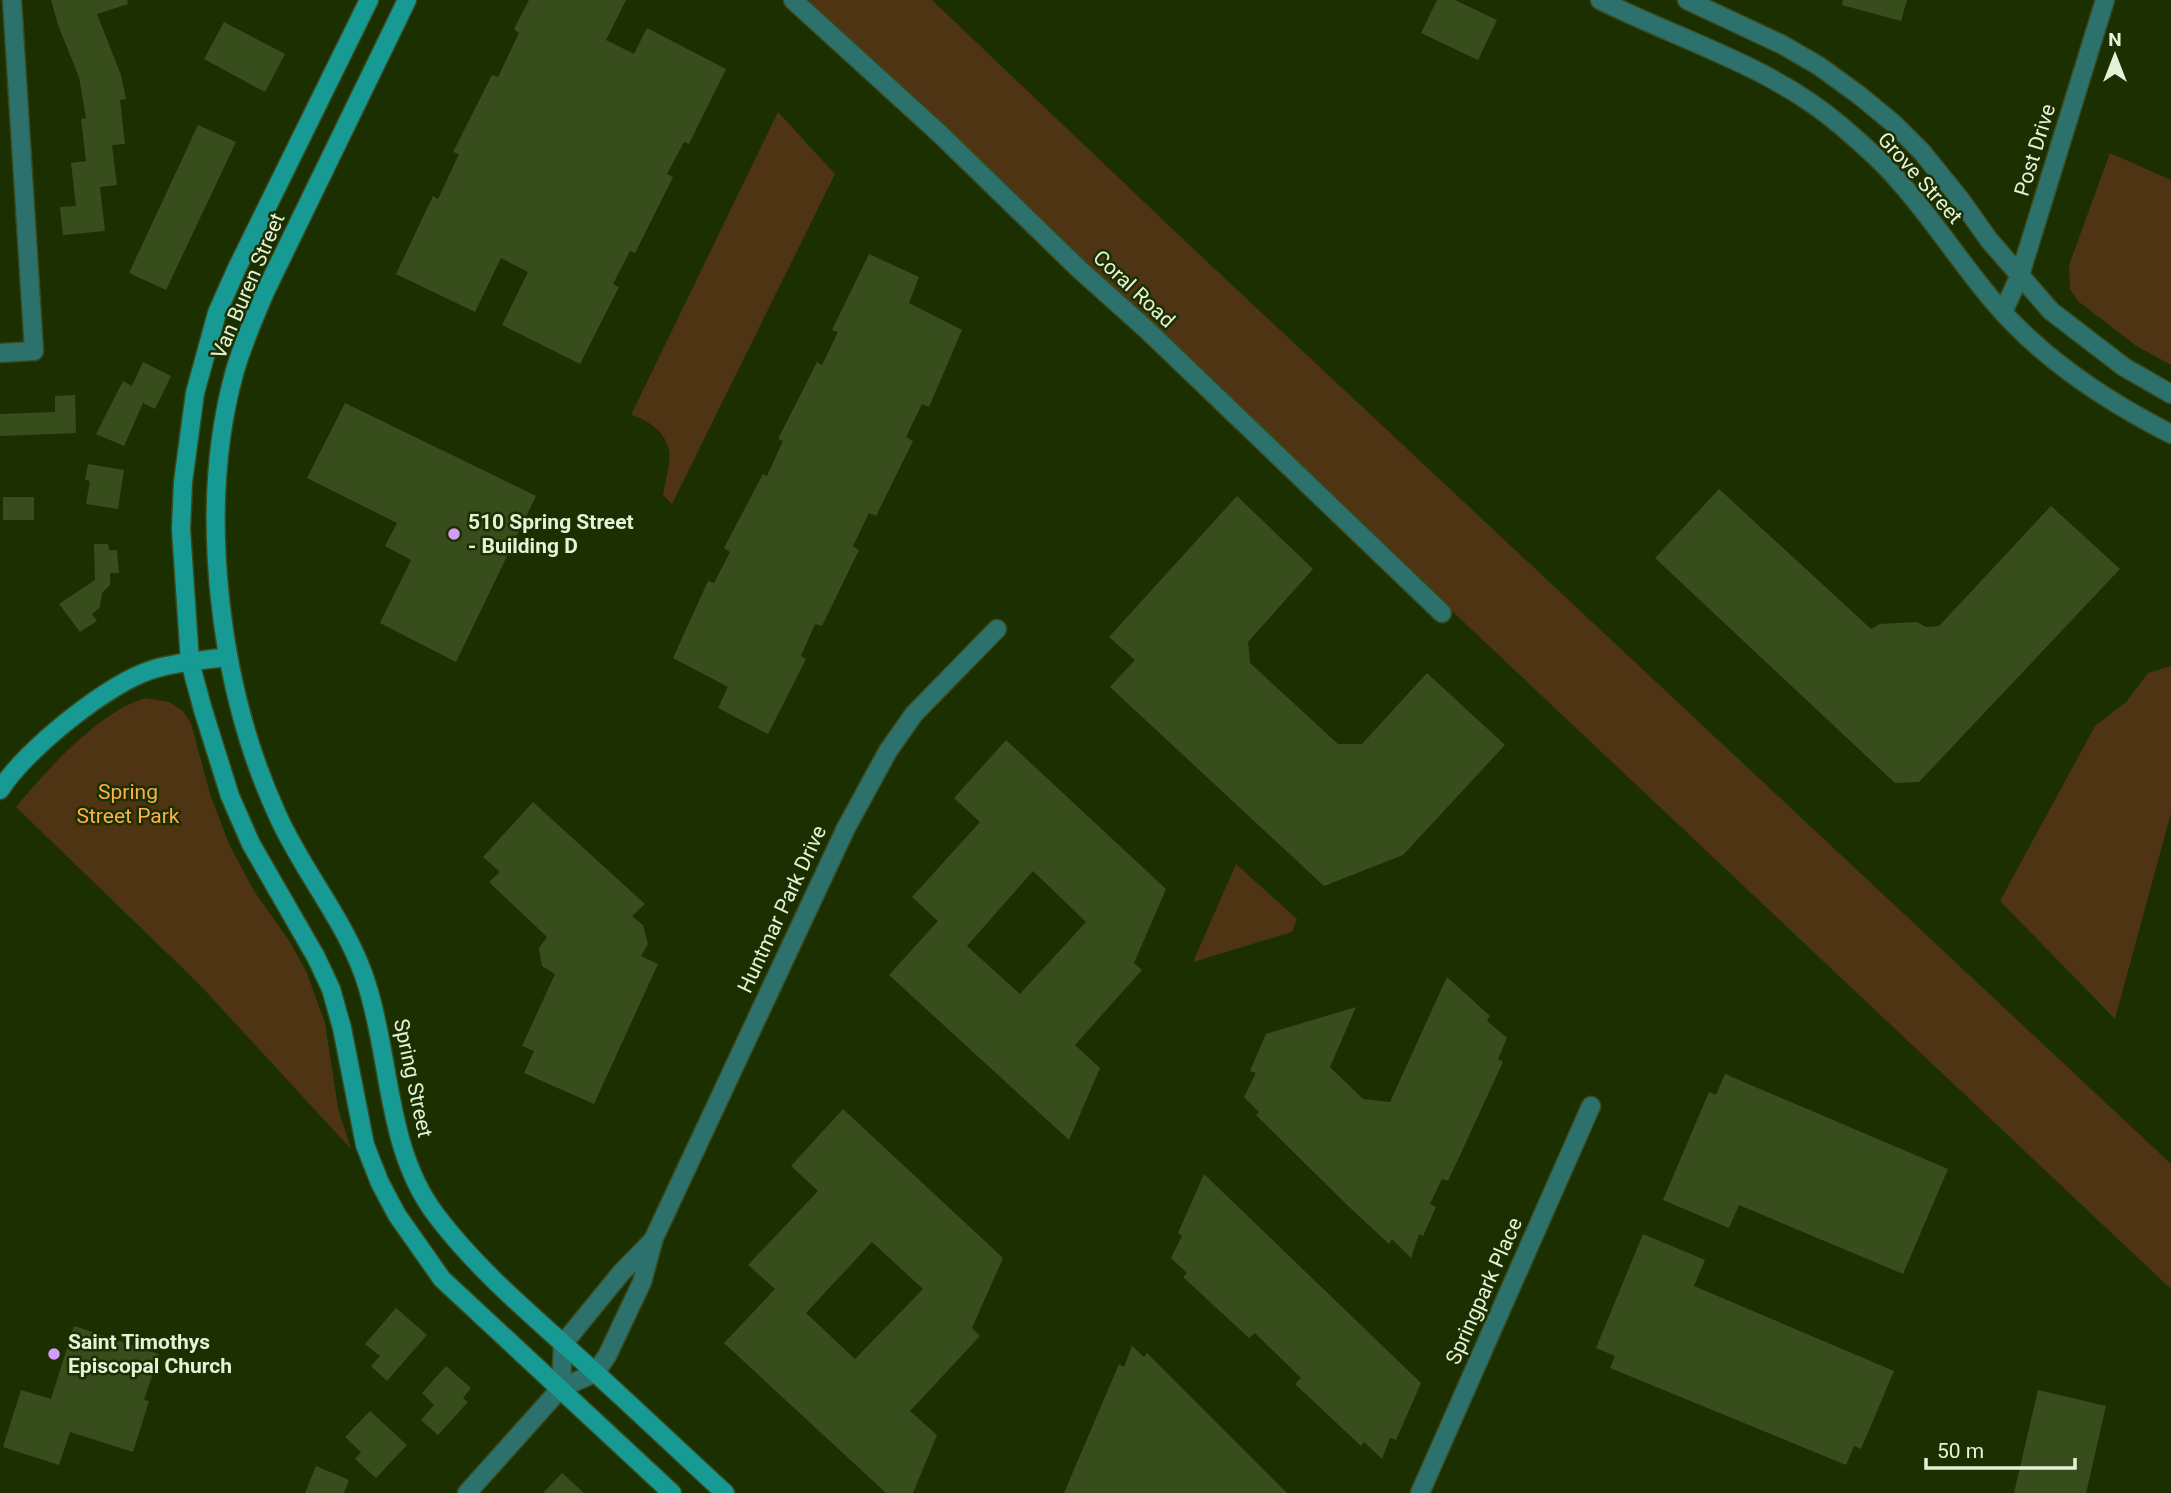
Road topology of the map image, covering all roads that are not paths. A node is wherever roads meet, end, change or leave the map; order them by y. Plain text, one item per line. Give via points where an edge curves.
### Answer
1 (12, 0) edge
2 (369, 0) edge
3 (407, 0) edge
4 (793, 0) edge
5 (1600, 0) edge
6 (1688, 0) edge
7 (2105, 0) edge
8 (2020, 275) junction
9 (2003, 312) junction
10 (0, 353) edge
11 (2171, 394) edge
12 (2171, 434) edge
13 (1443, 613) dead end
14 (997, 629) dead end
15 (228, 657) junction
16 (190, 662) junction
17 (0, 790) edge
18 (1591, 1107) dead end
19 (654, 1238) junction
20 (563, 1344) junction
21 (595, 1373) junction
22 (561, 1388) junction
23 (467, 1493) edge
24 (672, 1493) edge
25 (725, 1493) edge
26 (1420, 1493) edge

1 - 10 street via 34,351
2 - 16 main road, Van Buren Street via 237,268 203,357 188,436 182,514
3 - 15 main road, Van Buren Street via 266,290 234,374 216,509
4 - 13 street, Coral Road
5 - 9 street, Grove Street via 1777,82 1839,124 1896,177
6 - 8 street, Grove Street via 1783,45 1868,102 1922,152
7 - 8 street, Post Drive
8 - 9 street, Post Drive
8 - 11 street, Grove Street via 2051,311 2124,367
9 - 12 street, Grove Street via 2095,389
14 - 19 street, Huntmar Park Drive via 914,714 888,751 846,828
15 - 16 main road
15 - 20 main road, Spring Street via 252,748 275,810 366,981 381,1033 395,1123 412,1171 433,1212 464,1249
16 - 17 main road via 136,676 79,712 29,755
16 - 22 main road via 216,755 251,844 331,989 365,1145 380,1183 404,1227 442,1279
18 - 26 street, Springpark Place
19 - 20 street, Huntmar Park Drive
19 - 21 street, Huntmar Park Drive via 642,1282
20 - 21 main road, Spring Street
20 - 22 street
21 - 22 street
21 - 25 main road, Spring Street
22 - 23 street
22 - 24 main road

